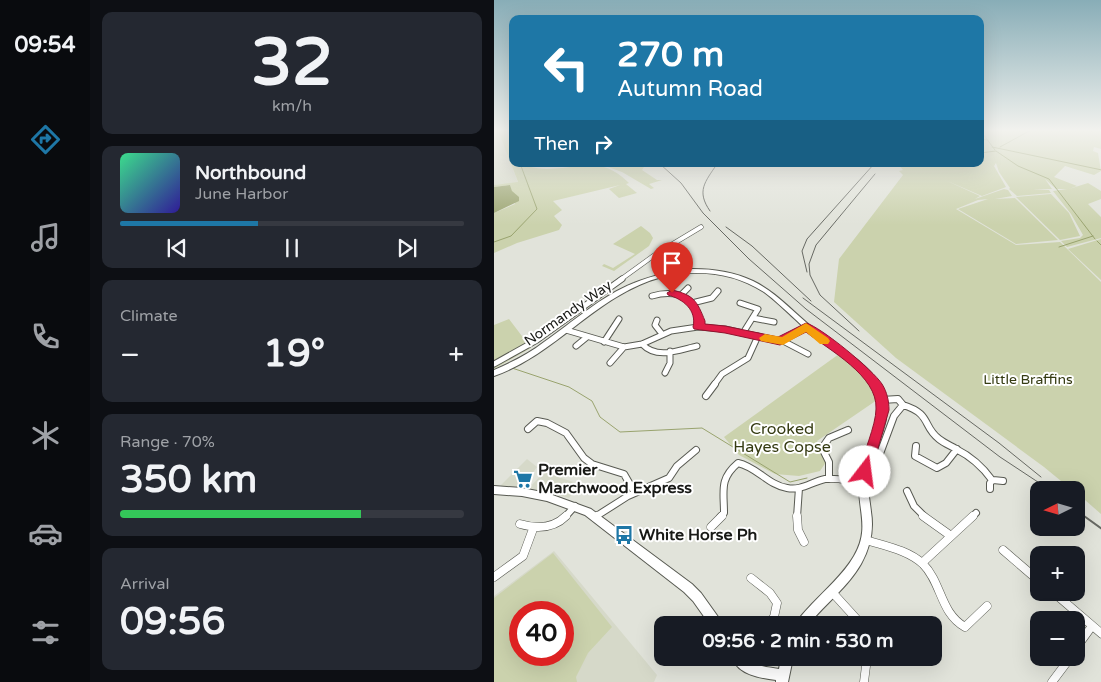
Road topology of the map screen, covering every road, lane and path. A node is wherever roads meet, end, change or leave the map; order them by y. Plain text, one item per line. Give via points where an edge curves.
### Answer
1 (701, 227) dead end
2 (688, 288) dead end
3 (718, 291) dead end
4 (681, 295) junction
5 (652, 296) dead end
6 (692, 303) junction
7 (740, 303) dead end
8 (753, 318) junction
9 (619, 319) dead end
10 (657, 320) dead end
11 (774, 322) dead end
12 (698, 327) junction
13 (806, 327) junction
14 (566, 330) junction
15 (743, 333) junction
16 (662, 334) junction
17 (758, 336) junction
18 (587, 337) junction
19 (783, 341) junction
20 (604, 342) junction
21 (642, 344) junction
22 (576, 346) dead end
23 (697, 346) dead end
24 (624, 347) junction
25 (670, 351) junction
26 (808, 354) dead end
27 (610, 363) dead end
28 (494, 364) edge
29 (494, 373) edge
30 (665, 373) dead end
31 (706, 396) dead end
32 (882, 400) junction
33 (903, 405) junction
34 (528, 429) dead end
35 (848, 430) dead end
36 (916, 446) dead end
37 (957, 449) junction
38 (696, 450) dead end
39 (878, 459) dead end
40 (829, 479) junction
41 (992, 480) junction
42 (1004, 481) dead end
43 (864, 483) junction
44 (799, 488) junction
45 (990, 489) dead end
46 (494, 490) edge
47 (907, 491) dead end
48 (635, 493) junction
49 (575, 506) junction
50 (976, 513) dead end
51 (595, 517) junction
52 (520, 524) dead end
53 (711, 527) dead end
54 (533, 529) junction
55 (951, 536) junction
56 (866, 540) junction
57 (804, 542) dead end
58 (1003, 550) dead end
59 (922, 563) junction
60 (1030, 573) edge
61 (494, 577) edge
62 (751, 578) dead end
63 (831, 592) junction
64 (1063, 601) edge
65 (987, 606) dead end
66 (711, 616) edge
67 (774, 616) edge
68 (808, 616) edge
69 (854, 616) edge
70 (1092, 626) junction
71 (1101, 634) edge
72 (1085, 636) edge
73 (745, 666) edge
74 (866, 666) edge
75 (1064, 666) edge
76 (782, 678) edge
77 (864, 682) edge
78 (1052, 682) edge

1 - 28 street via 656,254 537,340
2 - 4 street
3 - 6 street via 712,298
4 - 5 street via 666,292
4 - 6 street
6 - 12 street via 700,321
7 - 8 street via 758,309
8 - 11 street
8 - 15 street
9 - 20 street via 614,332
10 - 16 street via 655,325
12 - 15 street
12 - 16 street
13 - 14 street, Normandy Way via 756,284 728,273 704,271 670,274 631,285 603,301
13 - 19 street
13 - 32 street, Normandy Way via 864,370 875,383
14 - 18 street
14 - 29 street, Normandy Way via 527,357
15 - 17 street
16 - 21 street
17 - 19 street
17 - 31 street via 748,358 722,374
18 - 20 street
18 - 22 street
19 - 26 street
20 - 24 street
21 - 24 street
21 - 25 street via 650,352
23 - 25 street
24 - 27 street
25 - 30 street via 670,363
32 - 33 street via 898,399
32 - 43 street via 883,414
33 - 37 street via 919,411 938,439
33 - 39 street via 894,416
34 - 48 street via 537,421 557,428 573,441 584,458 603,469 624,474
35 - 40 street via 833,435 822,448 829,462
36 - 37 street via 915,456 936,468 946,463
37 - 41 street via 983,467
38 - 48 street via 677,466 670,478
40 - 43 street
40 - 44 street
41 - 42 street
41 - 45 street
43 - 56 street via 868,516
44 - 53 street via 776,485 759,472 738,463 724,478 724,513
44 - 57 street via 796,524
46 - 49 street via 530,493
47 - 55 street via 916,510
48 - 51 street
49 - 51 street
49 - 54 street via 553,526
50 - 55 street
51 - 66 street via 688,588
52 - 54 street
54 - 61 street via 523,556
55 - 59 street
56 - 59 street
56 - 63 street via 852,570
58 - 60 street
59 - 65 street via 934,576 947,610 961,626 969,625
62 - 67 street via 775,595
63 - 68 street
63 - 69 street
64 - 70 street
70 - 71 street
70 - 72 street
73 - 76 street via 754,672
74 - 77 street
75 - 78 street

